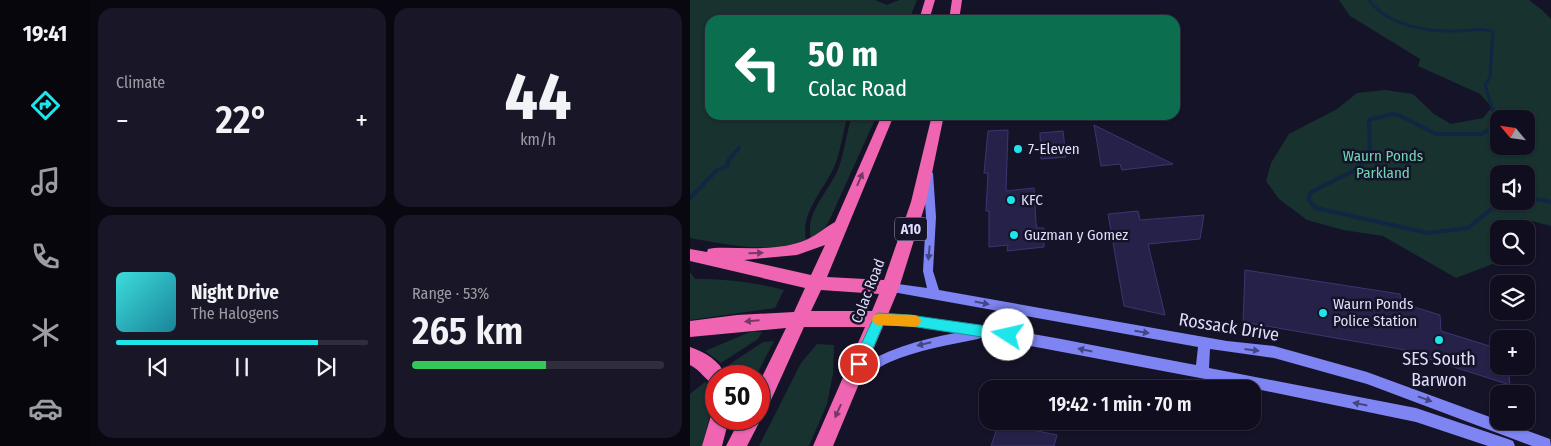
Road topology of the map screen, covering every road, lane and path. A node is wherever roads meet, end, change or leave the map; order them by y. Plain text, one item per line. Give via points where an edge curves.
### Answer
1 (930, 0) edge
2 (957, 0) edge
3 (926, 15) edge
4 (955, 15) edge
5 (886, 120) edge
6 (937, 120) edge
7 (928, 170) junction
8 (841, 224) junction
9 (690, 255) edge
10 (816, 283) junction
11 (891, 288) junction
12 (934, 294) junction
13 (800, 318) junction
14 (879, 319) junction
15 (690, 329) edge
16 (989, 332) junction
17 (1204, 343) junction
18 (690, 356) edge
19 (707, 365) edge
20 (1202, 373) junction
21 (854, 377) junction
22 (770, 381) edge
23 (716, 430) edge
24 (745, 430) edge
25 (712, 446) edge
26 (736, 446) edge
27 (823, 446) edge
28 (1508, 446) edge
29 (1550, 446) edge

1 - 3 highway
2 - 4 highway
8 -> 5 highway
6 - 7 highway, Colac Road / A10
7 - 11 highway, Colac Road / A10
7 -> 12 main road via 931,217 928,271
9 -> 8 highway via 797,249 820,241
8 - 10 highway
9 - 10 highway
10 - 11 highway
10 - 13 highway
11 - 12 main road, Rossack Drive
11 - 14 highway, Colac Road / A10
12 -> 17 main road, Rossack Drive
13 - 14 highway
13 -> 15 highway
13 - 22 highway
14 - 16 main road via 910,320
14 - 21 highway, Colac Road / A10
20 -> 16 main road
16 -> 21 main road via 907,349 880,359
17 - 20 main road
17 -> 29 main road, Rossack Drive via 1274,352 1367,378
18 - 19 highway
28 -> 20 main road via 1416,416
21 -> 27 highway, Colac Road / A10
23 - 25 highway
24 - 26 highway

